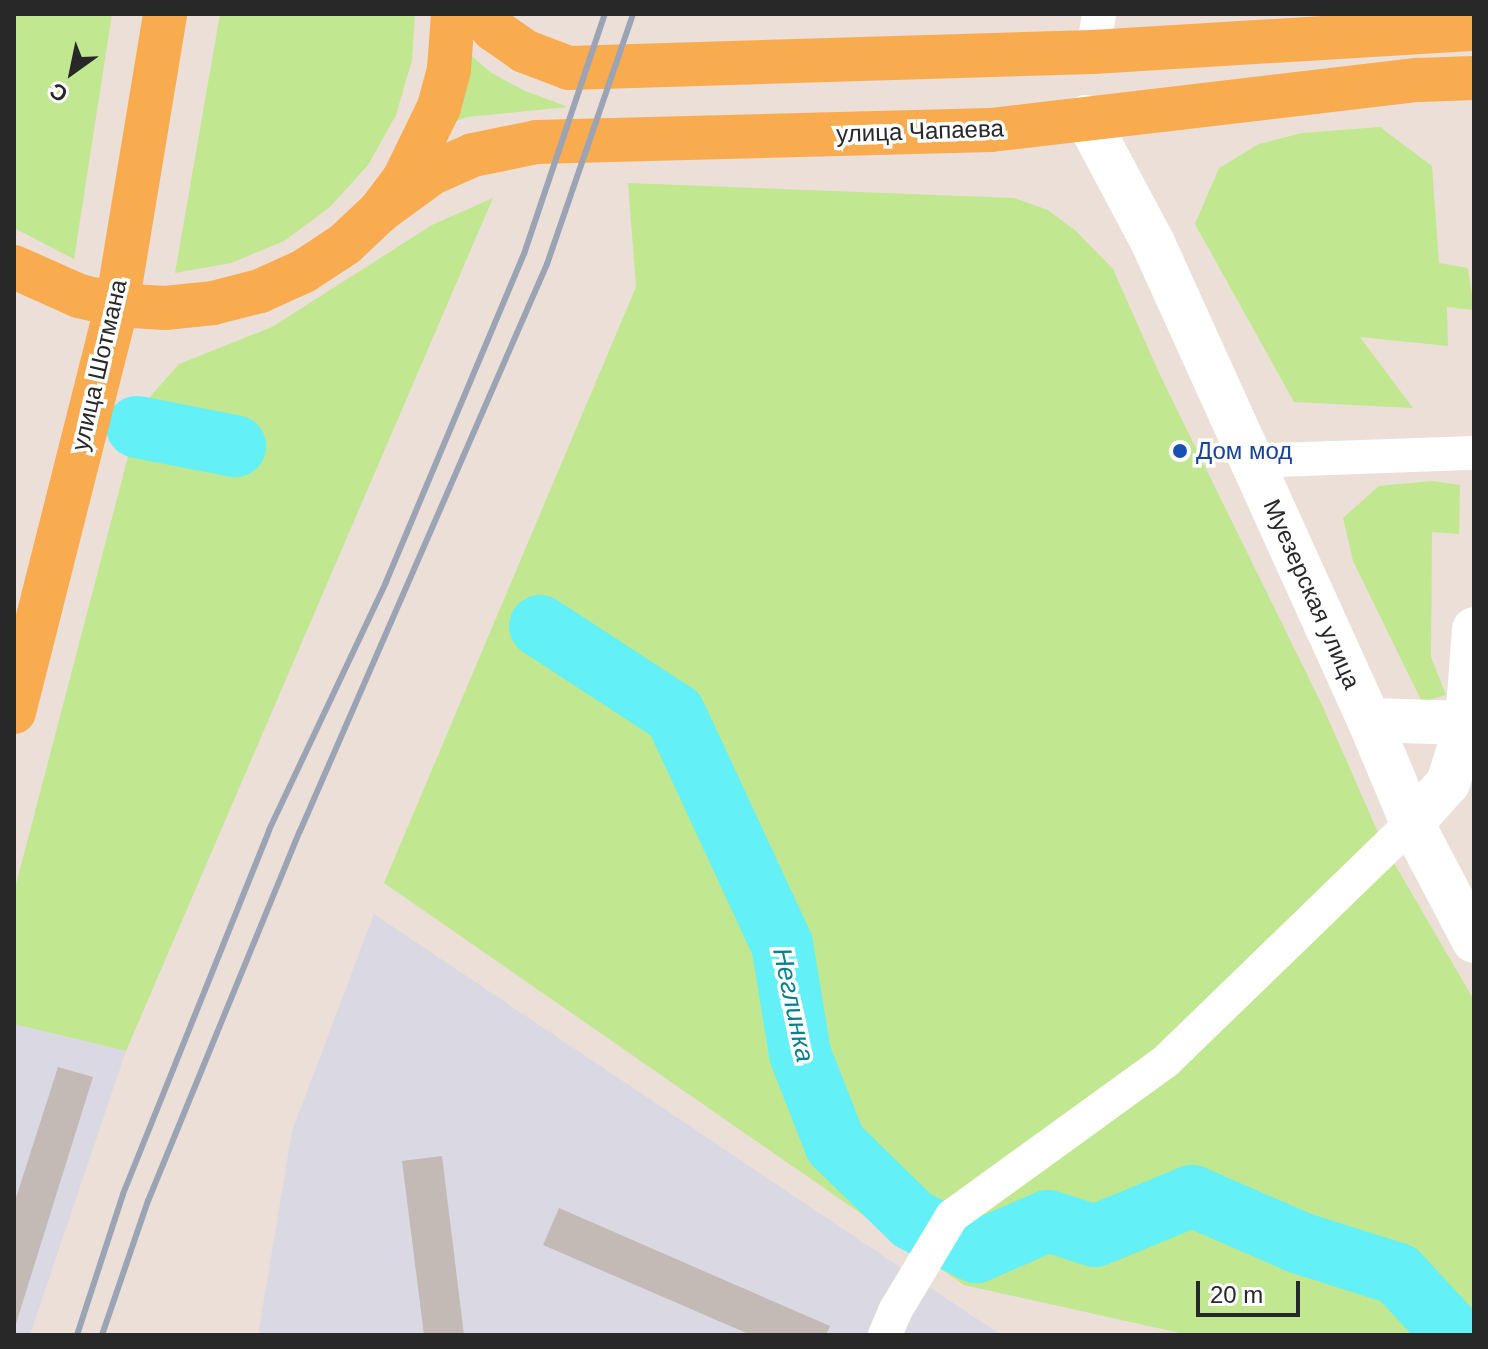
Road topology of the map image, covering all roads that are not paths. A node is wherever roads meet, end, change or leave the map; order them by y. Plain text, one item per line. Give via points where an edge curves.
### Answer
1 (165, 14) edge
2 (453, 14) edge
3 (482, 14) edge
4 (1474, 29) edge
5 (1096, 33) edge
6 (1474, 78) edge
7 (1086, 117) junction
8 (380, 211) junction
9 (14, 267) edge
10 (117, 305) junction
11 (1474, 453) edge
12 (1252, 461) junction
13 (1474, 629) edge
14 (14, 712) edge
15 (1369, 720) junction
16 (1467, 723) junction
17 (1412, 823) junction
18 (1474, 941) edge
19 (885, 1335) edge

1 - 10 main road, улица Шотмана
2 - 8 main road via 449,69 439,107 418,156
3 - 5 main road via 524,51 569,68
4 - 5 main road
5 - 7 main road
6 - 7 main road, улица Чапаева
7 - 8 main road, улица Чапаева via 991,130 537,142 473,155 432,173
7 - 12 main road, Муезерская улица via 1153,243
8 - 10 main road via 345,244 260,291 201,305
9 - 10 main road via 55,287
10 - 14 main road, улица Шотмана
11 - 12 street
12 - 15 main road, Муезерская улица
13 - 16 main road
15 - 16 main road
15 - 17 main road, Муезерская улица
16 - 17 main road via 1448,783
17 - 18 main road, Муезерская улица
17 - 19 street via 1166,1061 952,1216

